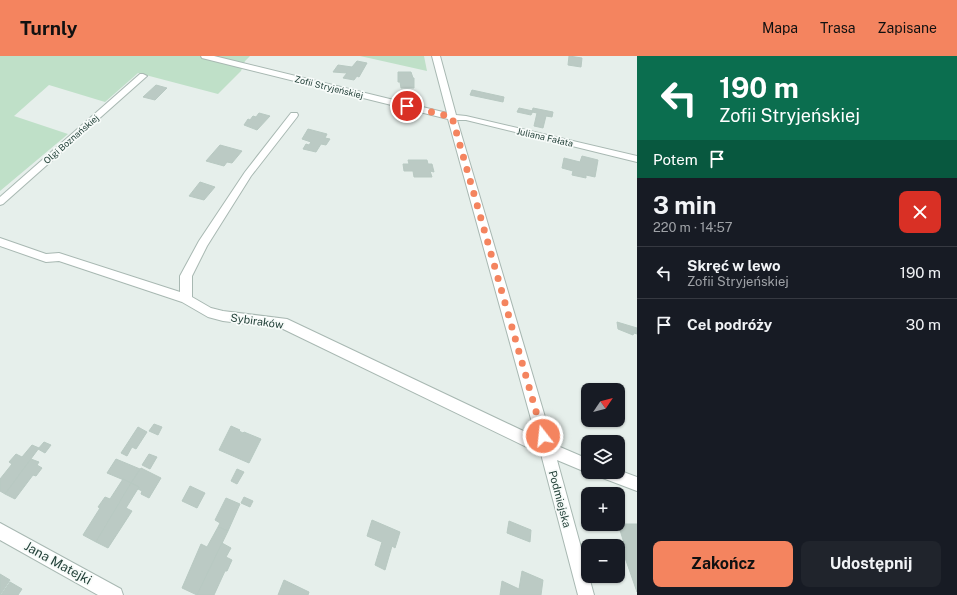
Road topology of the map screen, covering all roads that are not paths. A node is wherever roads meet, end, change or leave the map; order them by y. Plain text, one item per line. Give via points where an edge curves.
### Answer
1 (205, 56) edge
2 (436, 56) edge
3 (143, 76) dead end
4 (294, 115) dead end
5 (452, 117) junction
6 (637, 158) edge
7 (0, 202) edge
8 (0, 242) edge
9 (186, 299) junction
10 (547, 449) junction
11 (581, 463) edge
12 (624, 479) edge
13 (637, 484) edge
14 (0, 531) edge
15 (115, 595) edge
16 (586, 595) edge

1 - 5 street, Zofii Stryjeńskiej
2 - 5 street, Podmiejska
3 - 7 street, Olgi Boznańskiej
4 - 9 street via 248,174 203,244 186,276
5 - 6 street, Juliana Fałata via 466,118
5 - 10 street, Podmiejska
8 - 9 street, Sybiraków via 46,258 59,257
9 - 10 street, Sybiraków via 208,312 223,316 283,323
10 - 11 street, Sybiraków
10 - 16 street, Podmiejska
12 - 13 street
14 - 15 street, Jana Matejki

